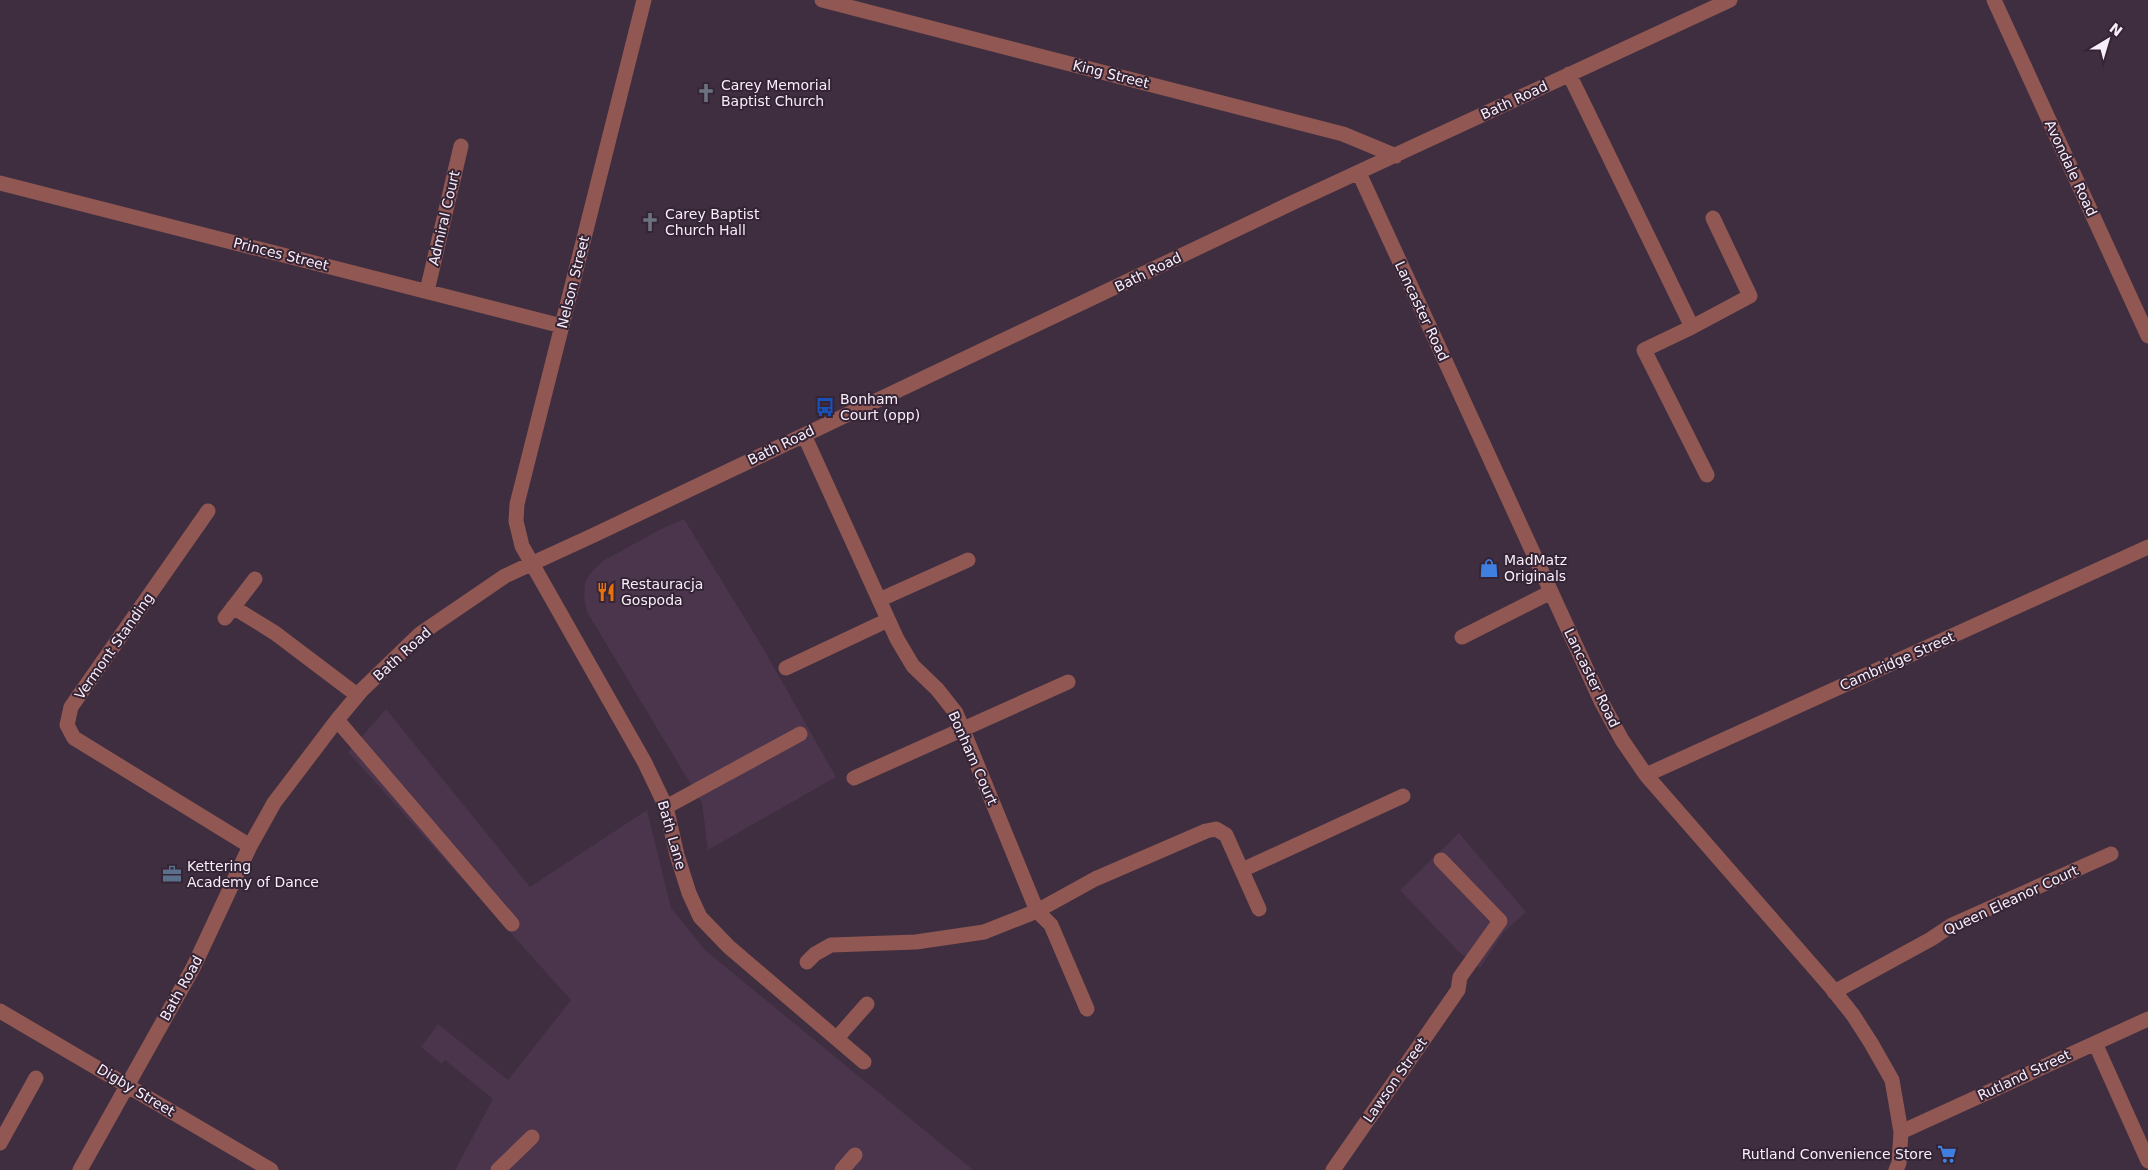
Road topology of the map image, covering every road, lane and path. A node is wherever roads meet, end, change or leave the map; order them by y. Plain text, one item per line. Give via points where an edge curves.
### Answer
1 (644, 0) edge
2 (822, 0) edge
3 (1730, 0) edge
4 (1994, 0) edge
5 (1569, 74) junction
6 (461, 146) dead end
7 (1396, 156) junction
8 (1359, 173) junction
9 (0, 183) edge
10 (1713, 218) dead end
11 (426, 291) junction
12 (562, 326) junction
13 (1692, 327) junction
14 (2148, 336) edge
15 (804, 435) junction
16 (1707, 475) dead end
17 (208, 511) dead end
18 (2148, 547) edge
19 (968, 560) dead end
20 (532, 562) junction
21 (255, 579) dead end
22 (1551, 592) junction
23 (880, 600) junction
24 (888, 620) junction
25 (1462, 637) dead end
26 (786, 668) dead end
27 (1068, 682) dead end
28 (358, 695) junction
29 (337, 720) junction
30 (963, 729) junction
31 (800, 734) dead end
32 (1646, 775) junction
33 (854, 778) dead end
34 (1403, 796) dead end
35 (666, 807) junction
36 (250, 846) junction
37 (2111, 854) dead end
38 (1441, 860) dead end
39 (1242, 870) junction
40 (1259, 909) dead end
41 (1037, 911) junction
42 (512, 924) dead end
43 (807, 962) dead end
44 (1834, 992) junction
45 (867, 1004) dead end
46 (1087, 1009) dead end
47 (0, 1011) edge
48 (2148, 1019) edge
49 (837, 1038) junction
50 (2095, 1043) junction
51 (864, 1062) dead end
52 (36, 1078) dead end
53 (126, 1085) junction
54 (1901, 1132) junction
55 (532, 1137) dead end
56 (0, 1143) edge
57 (855, 1155) dead end
58 (2148, 1161) edge
59 (80, 1170) edge
60 (271, 1170) edge
61 (498, 1170) edge
62 (842, 1170) edge
63 (1332, 1170) edge
64 (1896, 1170) edge

1 - 12 street, Nelson Street
2 - 7 street, King Street via 1344,134
3 - 5 street, Bath Road
4 - 14 street, Avondale Road
5 - 7 street, Bath Road
5 - 13 street
6 - 11 street, Admiral Court
7 - 8 street, Bath Road
8 - 15 street, Bath Road
8 - 22 street, Lancaster Road
9 - 11 street, Princes Street
10 - 13 street via 1750,296
11 - 12 street, Princes Street
12 - 20 street, Nelson Street via 517,504 516,520 522,546
13 - 16 street via 1644,350
15 - 20 street, Bath Road
15 - 23 street, Bonham Court
17 - 36 street, Vermont Standing via 72,706 67,725 74,738
18 - 32 street, Cambridge Street
19 - 23 street
20 - 28 street, Bath Road via 505,576 420,634
20 - 35 street, Bath Lane via 645,763
21 - 28 street via 229,613 276,633
22 - 25 street
22 - 32 street, Lancaster Road via 1602,703
23 - 24 street, Bonham Court
24 - 26 street
24 - 30 street, Bonham Court via 913,666 937,689 956,713
27 - 30 street
28 - 29 street, Bath Road
29 - 36 street, Bath Road via 274,803
29 - 42 street
30 - 33 street
30 - 41 street, Bonham Court
31 - 35 street
32 - 44 street, Lancaster Road
34 - 39 street
35 - 49 street, Bath Lane via 680,864 700,917 729,947
36 - 53 street, Bath Road via 193,968
37 - 44 street, Queen Eleanor Court via 1952,925
38 - 63 street, Lawson Street via 1500,921 1460,977 1458,990
39 - 40 street
39 - 41 street via 1226,835 1216,829 1206,831 1095,879
41 - 43 street via 984,932 916,942 831,945
41 - 46 street, Bonham Court via 1052,925
44 - 54 street, Lancaster Road via 1866,1036 1892,1080
45 - 49 street
47 - 53 street, Digby Street
48 - 50 street, Rutland Street
49 - 51 street, Bath Lane
50 - 54 street, Rutland Street
50 - 58 street
52 - 56 street
53 - 59 street, Bath Road
53 - 60 street, Digby Street
54 - 64 street, Lancaster Road
55 - 61 street
57 - 62 street

